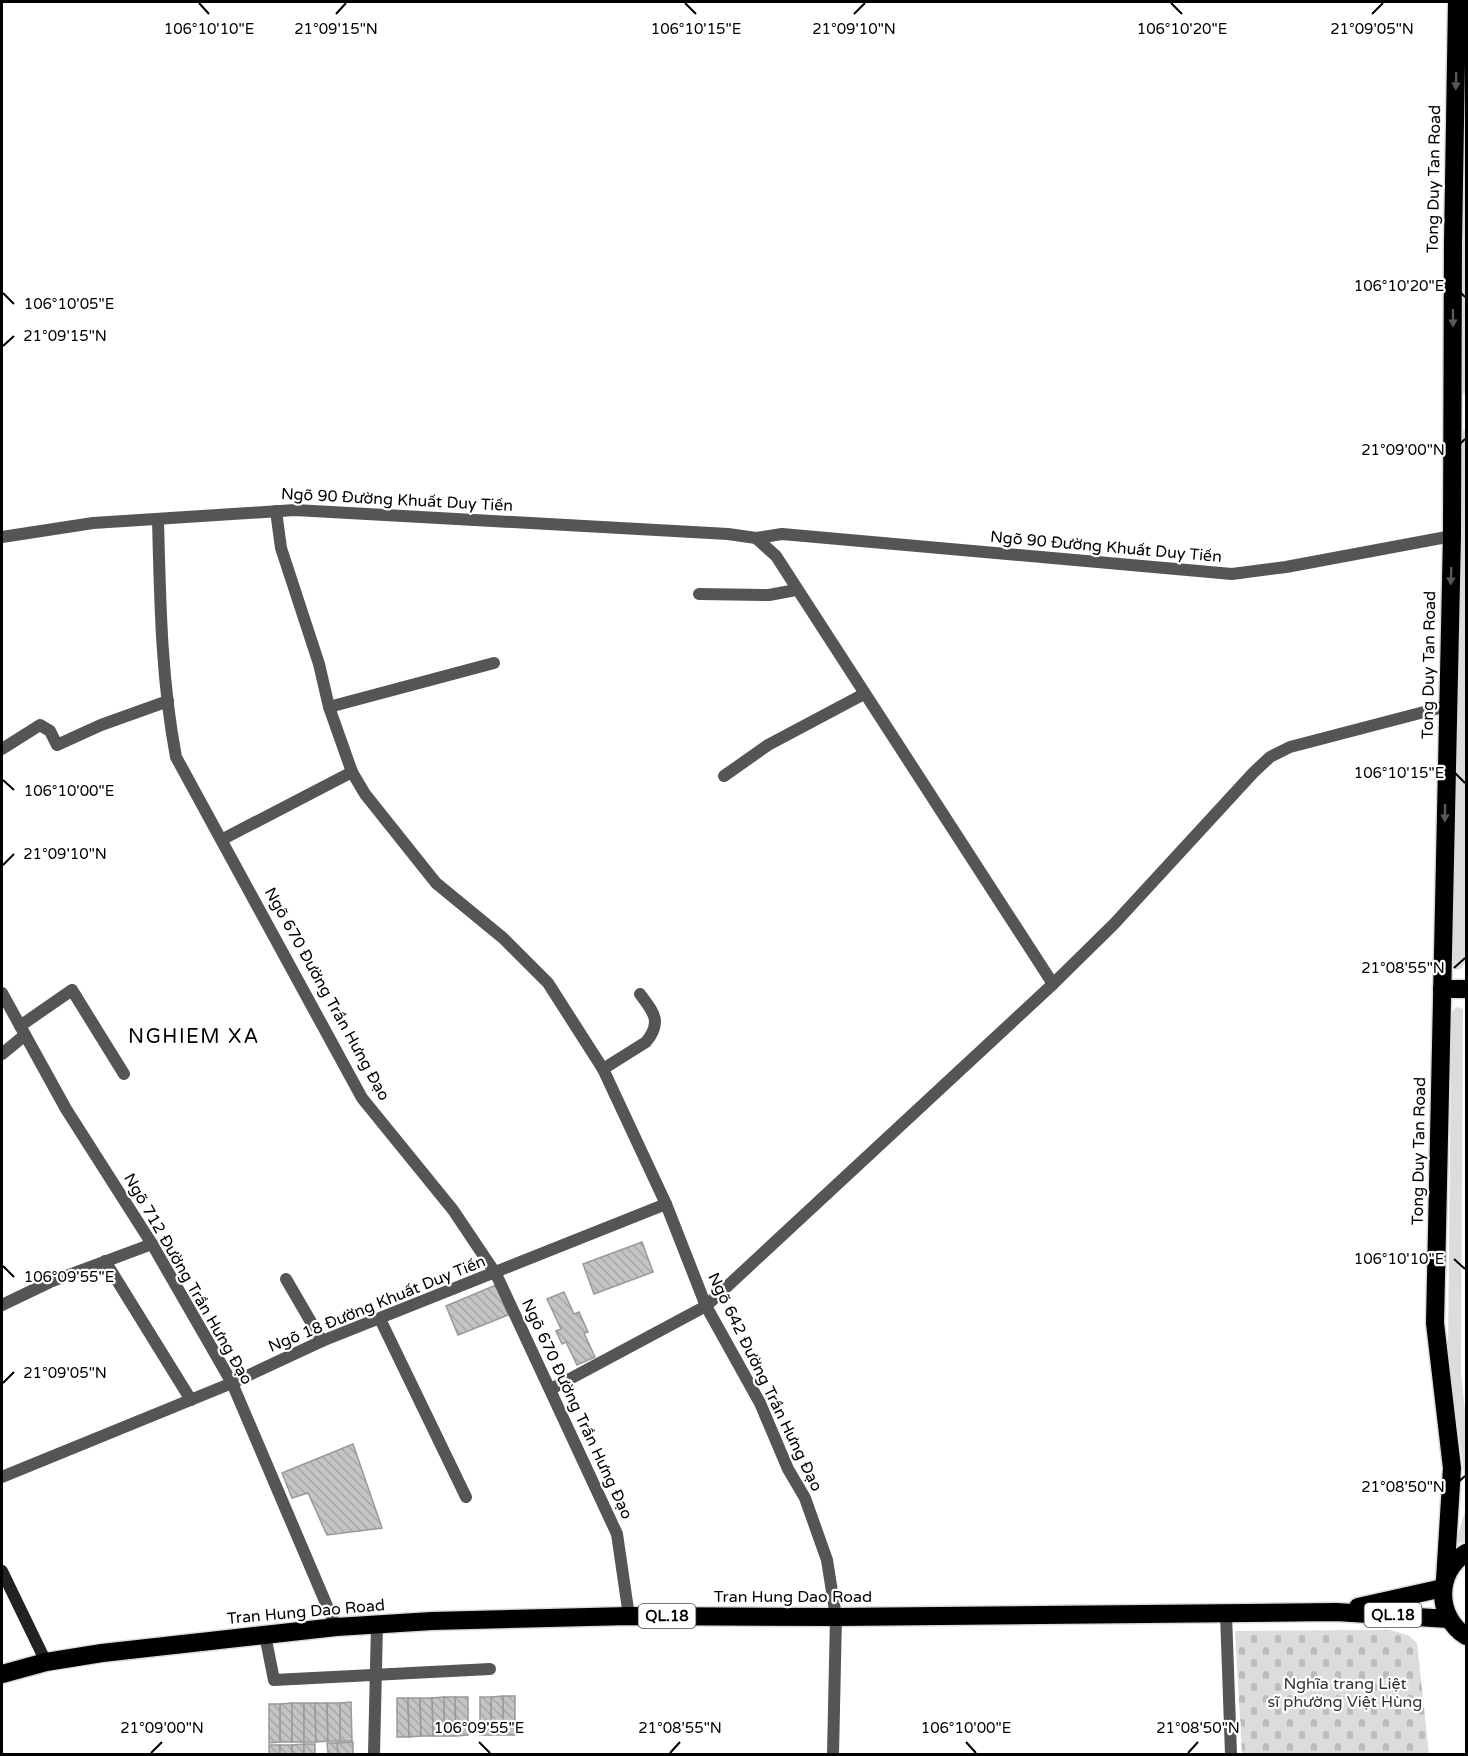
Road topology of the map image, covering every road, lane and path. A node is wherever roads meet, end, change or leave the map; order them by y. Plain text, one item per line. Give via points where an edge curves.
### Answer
1 (1457, 2) edge
2 (1459, 413) edge
3 (276, 511) junction
4 (158, 519) junction
5 (1452, 536) junction
6 (2, 537) edge
7 (756, 538) junction
8 (796, 590) junction
9 (699, 594) dead end
10 (494, 663) dead end
11 (864, 694) junction
12 (168, 701) junction
13 (1447, 706) junction
14 (329, 707) junction
15 (2, 750) edge
16 (352, 772) junction
17 (724, 776) dead end
18 (222, 839) junction
19 (1053, 984) junction
20 (1442, 989) junction
21 (1467, 989) edge
22 (2, 993) edge
23 (640, 994) dead end
24 (22, 1030) junction
25 (2, 1054) edge
26 (603, 1068) junction
27 (124, 1074) dead end
28 (666, 1204) junction
29 (152, 1244) junction
30 (105, 1262) junction
31 (496, 1274) junction
32 (286, 1279) dead end
33 (2, 1305) edge
34 (706, 1306) junction
35 (380, 1319) junction
36 (322, 1341) junction
37 (232, 1383) junction
38 (551, 1389) junction
39 (190, 1400) junction
40 (2, 1477) edge
41 (466, 1497) dead end
42 (1467, 1553) edge
43 (2, 1571) edge
44 (1444, 1584) junction
45 (1336, 1612) junction
46 (1226, 1614) junction
47 (629, 1616) junction
48 (836, 1617) junction
49 (1449, 1619) junction
50 (376, 1625) junction
51 (336, 1627) junction
52 (265, 1635) junction
53 (1467, 1636) edge
54 (46, 1662) junction
55 (490, 1670) dead end
56 (2, 1674) edge
57 (376, 1675) junction
58 (374, 1755) edge
59 (833, 1755) edge
60 (1231, 1755) edge

1 -> 2 highway, Tong Duy Tan Road
2 - 5 highway, Tong Duy Tan Road
3 - 4 street, Ngõ 90 Đường Khuất Duy Tiến
3 - 7 street, Ngõ 90 Đường Khuất Duy Tiến
3 - 14 street, Ngõ 642 Đường Trần Hưng Đạo via 281,548
4 - 6 street, Ngõ 90 Đường Khuất Duy Tiến via 93,523
4 - 12 street, Ngõ 670 Đường Trần Hưng Đạo via 161,632
5 - 7 street, Ngõ 90 Đường Khuất Duy Tiến via 1232,574 783,534
5 -> 13 highway, Tong Duy Tan Road
7 - 8 street via 776,556
8 - 9 street via 769,595
8 - 11 street
10 - 14 street
11 - 17 street via 778,739
11 - 19 street
12 - 15 street via 100,725 57,746 50,731 40,725
12 - 18 street, Ngõ 670 Đường Trần Hưng Đạo via 176,757
13 - 19 street via 1290,747 1270,757
13 -> 20 highway, Tong Duy Tan Road
14 - 16 street, Ngõ 642 Đường Trần Hưng Đạo
16 - 18 street
16 - 26 street, Ngõ 642 Đường Trần Hưng Đạo via 436,884 504,938 548,984
18 - 31 street, Ngõ 670 Đường Trần Hưng Đạo via 362,1098 453,1210
19 - 34 street
20 - 21 highway
20 - 44 highway, Tong Duy Tan Road via 1435,1323 1452,1468
22 - 24 street, Ngõ 712 Đường Trần Hưng Đạo
23 - 26 street via 655,1015 651,1036
24 - 25 street
24 - 27 street via 72,990
24 - 29 street, Ngõ 712 Đường Trần Hưng Đạo via 66,1109
26 - 28 street, Ngõ 642 Đường Trần Hưng Đạo
28 - 31 street, Ngõ 18 Đường Khuất Duy Tiến
28 - 34 street, Ngõ 642 Đường Trần Hưng Đạo
29 - 30 street
29 - 37 street, Ngõ 712 Đường Trần Hưng Đạo
30 - 33 street
30 - 39 street
31 - 35 street, Ngõ 18 Đường Khuất Duy Tiến
31 - 38 street, Ngõ 670 Đường Trần Hưng Đạo
32 - 36 street
34 - 38 street
34 - 48 street, Ngõ 642 Đường Trần Hưng Đạo via 760,1403 805,1498 827,1560
35 - 36 street, Ngõ 18 Đường Khuất Duy Tiến
35 - 41 street
36 - 37 street, Ngõ 18 Đường Khuất Duy Tiến
37 - 39 street, Ngõ 18 Đường Khuất Duy Tiến
37 - 51 street, Ngõ 712 Đường Trần Hưng Đạo
38 - 47 street, Ngõ 670 Đường Trần Hưng Đạo via 617,1534
39 - 40 street, Ngõ 18 Đường Khuất Duy Tiến
42 - 44 highway via 1452,1566
43 - 54 main road
44 - 45 highway, Tran Hung Dao Road / QL.18
44 - 49 highway, QL.18 via 1444,1607
45 - 46 highway, Tran Hung Dao Road / QL.18
45 - 49 highway, Tran Hung Dao Road / QL.18
46 - 48 highway, Tran Hung Dao Road / QL.18
46 - 60 street
47 - 48 highway, Tran Hung Dao Road / QL.18
47 - 50 highway, Tran Hung Dao Road / QL.18
48 - 59 street, Ngõ 642 Đường Trần Hưng Đạo
49 - 53 highway
50 - 51 highway, Tran Hung Dao Road / QL.18
50 - 57 street
51 - 52 highway, Tran Hung Dao Road / QL.18
52 - 54 highway, Tran Hung Dao Road / QL.18
52 - 57 street via 274,1680
54 - 56 highway, Tran Hung Dao Road / QL.18
55 - 57 street
57 - 58 street

